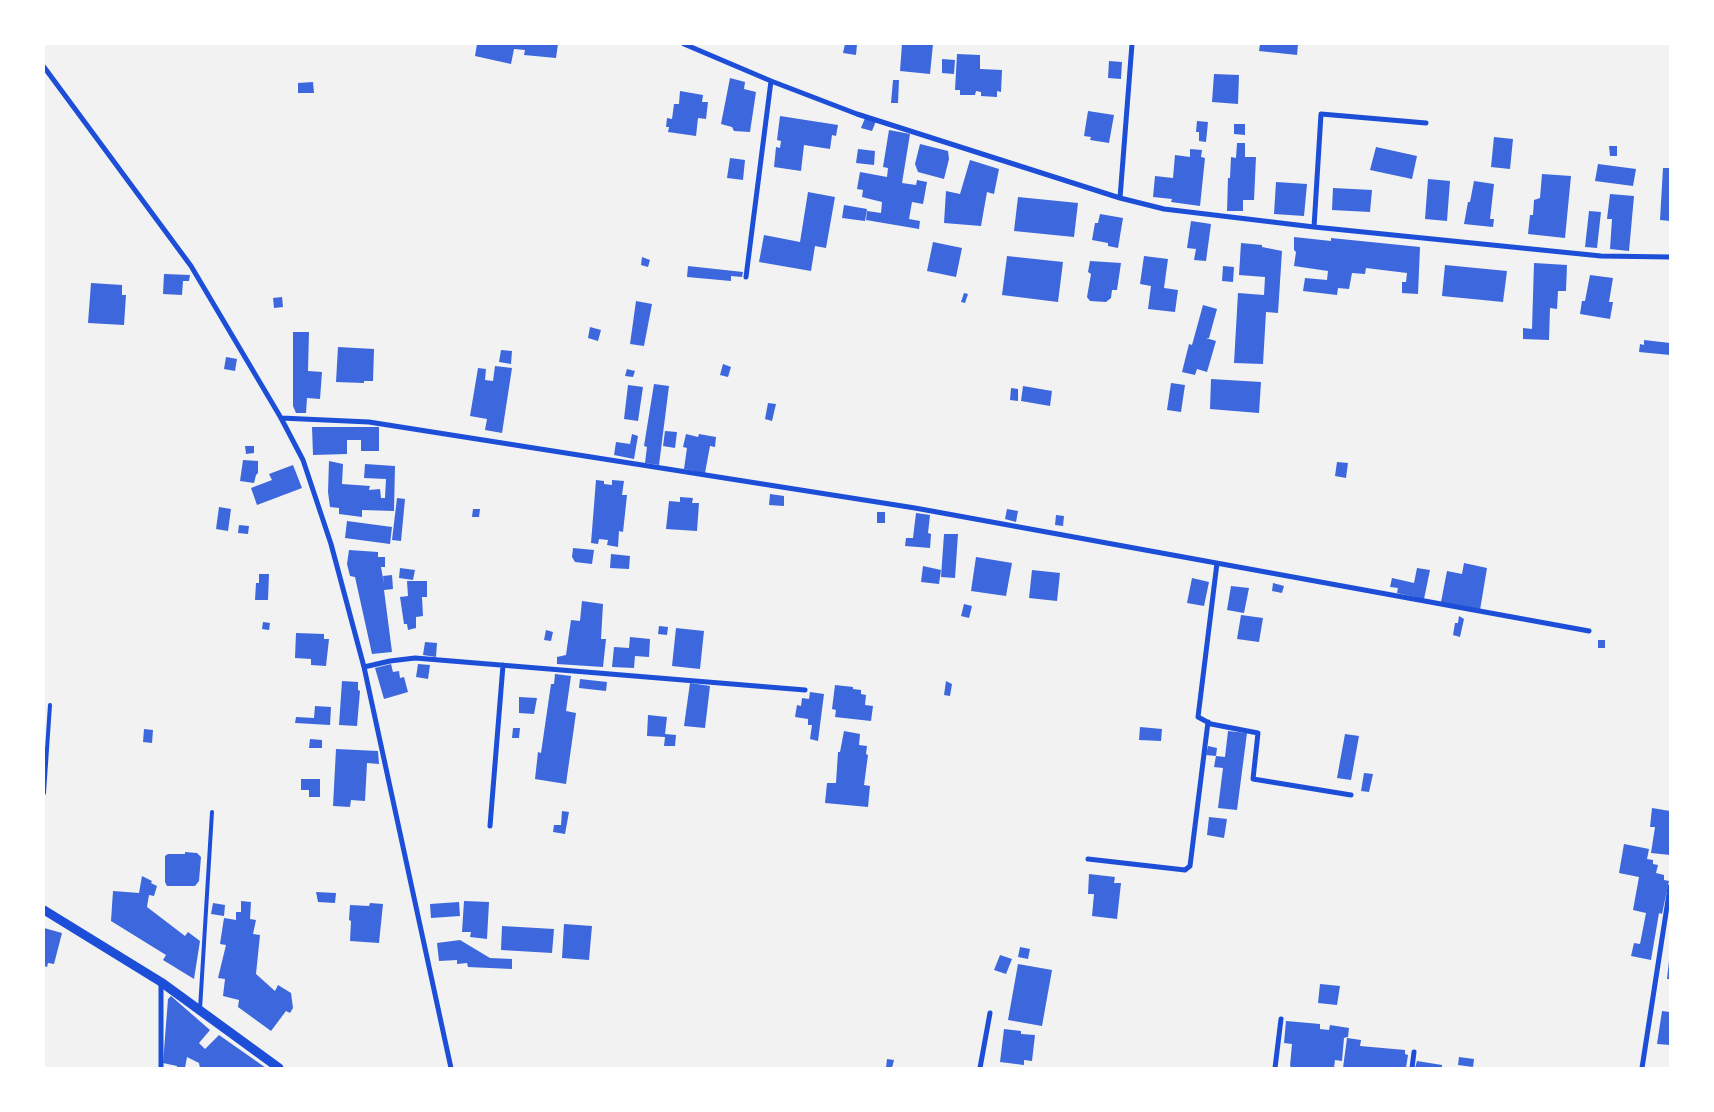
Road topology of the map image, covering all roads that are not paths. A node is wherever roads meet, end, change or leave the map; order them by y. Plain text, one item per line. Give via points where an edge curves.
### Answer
1 (684, 44) edge
2 (1132, 44) edge
3 (44, 67) edge
4 (771, 81) junction
5 (1426, 122) dead end
6 (1120, 198) junction
7 (1314, 227) junction
8 (1670, 256) edge
9 (746, 277) dead end
10 (280, 418) junction
11 (1217, 563) junction
12 (1589, 631) dead end
13 (504, 665) junction
14 (364, 667) junction
15 (805, 690) dead end
16 (50, 705) dead end
17 (1208, 722) junction
18 (44, 793) edge
19 (1351, 795) dead end
20 (212, 812) dead end
21 (490, 826) dead end
22 (1088, 859) dead end
23 (1670, 887) edge
24 (44, 910) edge
25 (161, 982) junction
26 (200, 1010) junction
27 (990, 1013) dead end
28 (1280, 1019) dead end
29 (1414, 1052) dead end
30 (161, 1068) edge
31 (279, 1068) edge
32 (451, 1068) edge
33 (980, 1068) edge
34 (1275, 1068) edge
35 (1412, 1068) edge
36 (1642, 1068) edge

1 - 4 street
2 - 6 street
3 - 10 street via 191,266
4 - 6 street via 857,114
4 - 9 street
5 - 7 street via 1322,114
6 - 7 street via 1164,209
7 - 8 street via 1601,256
10 - 11 street via 368,422 916,508
10 - 14 street via 303,460 328,534
11 - 12 street
11 - 17 street via 1198,717
13 - 14 street via 415,658
13 - 15 street
13 - 21 street
14 - 32 street
16 - 18 lane
17 - 19 street via 1258,733 1253,780
17 - 22 street via 1190,866 1185,870
20 - 26 lane
23 - 36 street
24 - 25 street
25 - 26 street
25 - 30 street
26 - 31 street
27 - 33 street
28 - 34 street
29 - 35 street

